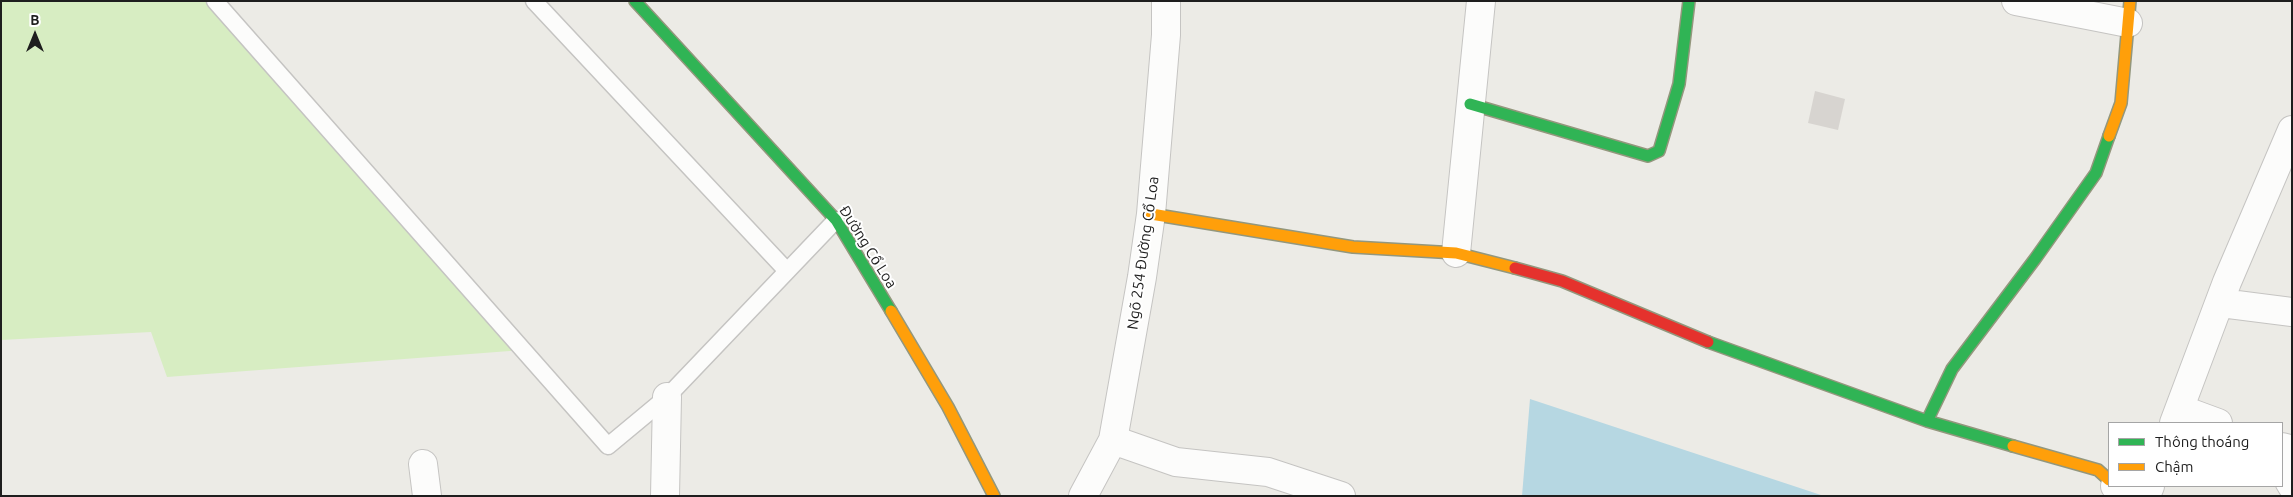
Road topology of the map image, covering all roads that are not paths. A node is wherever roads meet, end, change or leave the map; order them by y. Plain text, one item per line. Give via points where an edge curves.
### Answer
1 (215, 1) edge
2 (534, 1) edge
3 (634, 1) edge
4 (1166, 1) edge
5 (1481, 1) edge
6 (1689, 1) edge
7 (2016, 1) edge
8 (2129, 12) edge
9 (1470, 104) junction
10 (2292, 130) edge
11 (1151, 214) junction
12 (836, 220) junction
13 (1456, 253) junction
14 (787, 271) junction
15 (2221, 303) junction
16 (2292, 312) edge
17 (667, 397) junction
18 (2177, 416) edge
19 (1927, 421) junction
20 (2212, 422) edge
21 (1113, 440) junction
22 (2283, 447) edge
23 (423, 464) dead end
24 (2108, 479) edge
25 (2292, 486) edge
26 (2116, 487) edge
27 (428, 496) edge
28 (665, 496) edge
29 (994, 496) edge
30 (1083, 496) edge
31 (1341, 496) edge
32 (2125, 496) edge

1 - 17 lane via 608,446
2 - 14 lane
3 - 12 street, Đường Cổ Loa
4 - 11 street, Ngõ 254 Đường Cổ Loa
5 - 9 street
6 - 9 street via 1679,84 1659,151 1648,156
7 - 8 street
8 - 19 street via 2121,103 2096,173 1952,369
9 - 13 street
10 - 15 street
11 - 13 street via 1353,247
11 - 21 street, Ngõ 254 Đường Cổ Loa
12 - 14 lane
12 - 29 street, Đường Cổ Loa via 948,407
13 - 19 street via 1562,281 1687,334
14 - 17 lane
15 - 16 street
15 - 18 street
17 - 28 street
18 - 20 street
19 - 24 street via 2098,470
21 - 30 street, Ngõ 254 Đường Cổ Loa
21 - 31 street via 1176,462 1268,472
22 - 25 street via 2286,448
23 - 27 street
26 - 32 street

